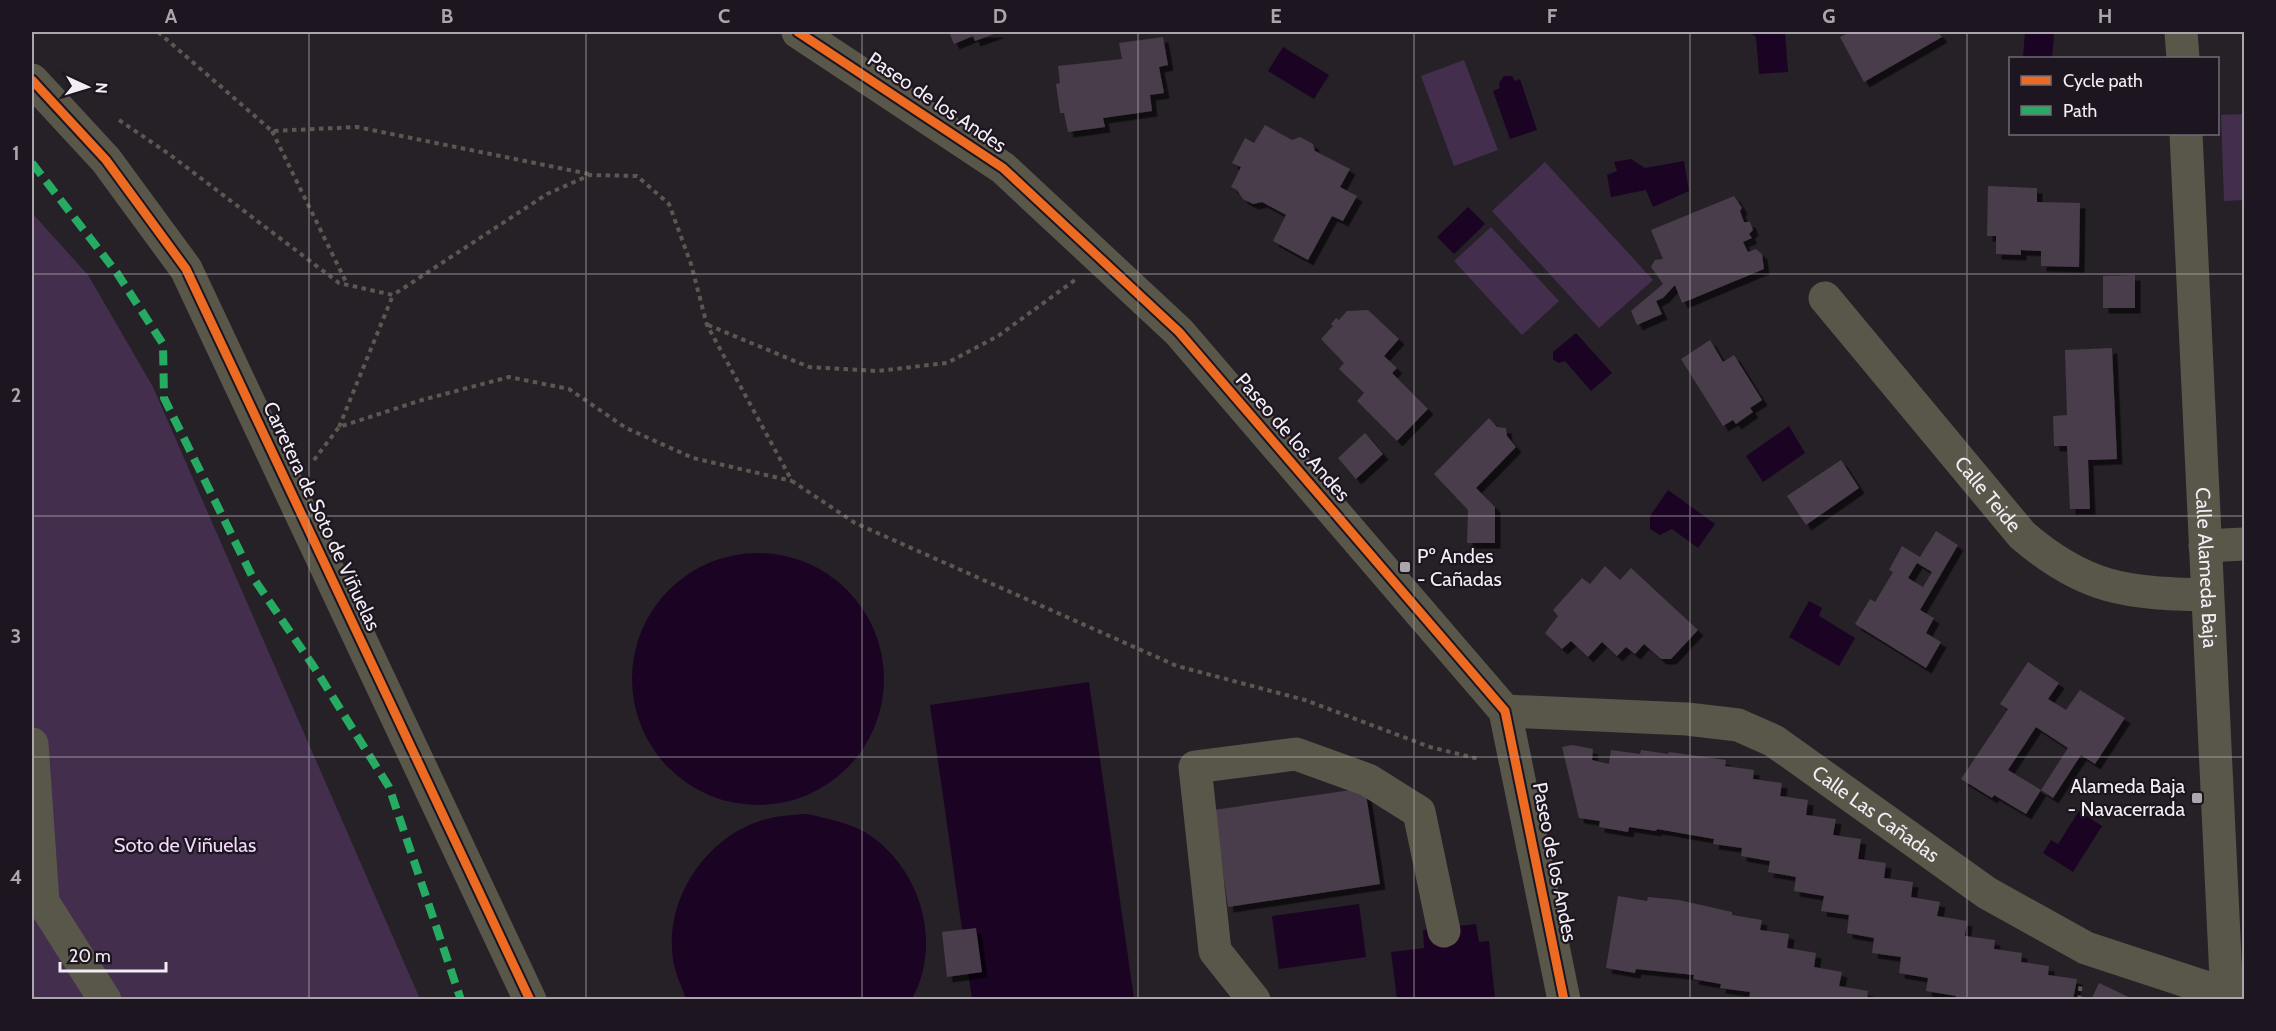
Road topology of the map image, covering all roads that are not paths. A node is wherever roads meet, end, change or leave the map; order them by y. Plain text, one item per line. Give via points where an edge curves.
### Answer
1 (798, 32) edge
2 (2181, 32) edge
3 (2183, 57) edge
4 (32, 80) edge
5 (2186, 135) edge
6 (1825, 298) dead end
7 (2244, 544) edge
8 (2205, 546) junction
9 (2207, 595) junction
10 (1505, 711) junction
11 (32, 744) edge
12 (1444, 931) dead end
13 (2227, 997) edge
14 (105, 999) edge
15 (530, 999) edge
16 (1254, 999) edge
17 (1564, 999) edge

1 - 10 street, Paseo de los Andes via 1003,168 1179,332
2 - 3 street
4 - 15 street, Carretera de Soto de Viñuelas via 106,160 186,269
5 - 8 street, Calle Alameda Baja
6 - 9 street, Calle Teide via 2022,535 2051,560 2091,581 2147,593
7 - 8 street
8 - 9 street, Calle Alameda Baja
9 - 13 street, Calle Alameda Baja
10 - 13 street, Calle Las Cañadas via 1687,718 1738,725 1774,741 1987,893 2086,948
10 - 17 street, Paseo de los Andes
11 - 14 street via 43,902
12 - 16 street via 1419,812 1368,780 1296,754 1195,767 1215,951

